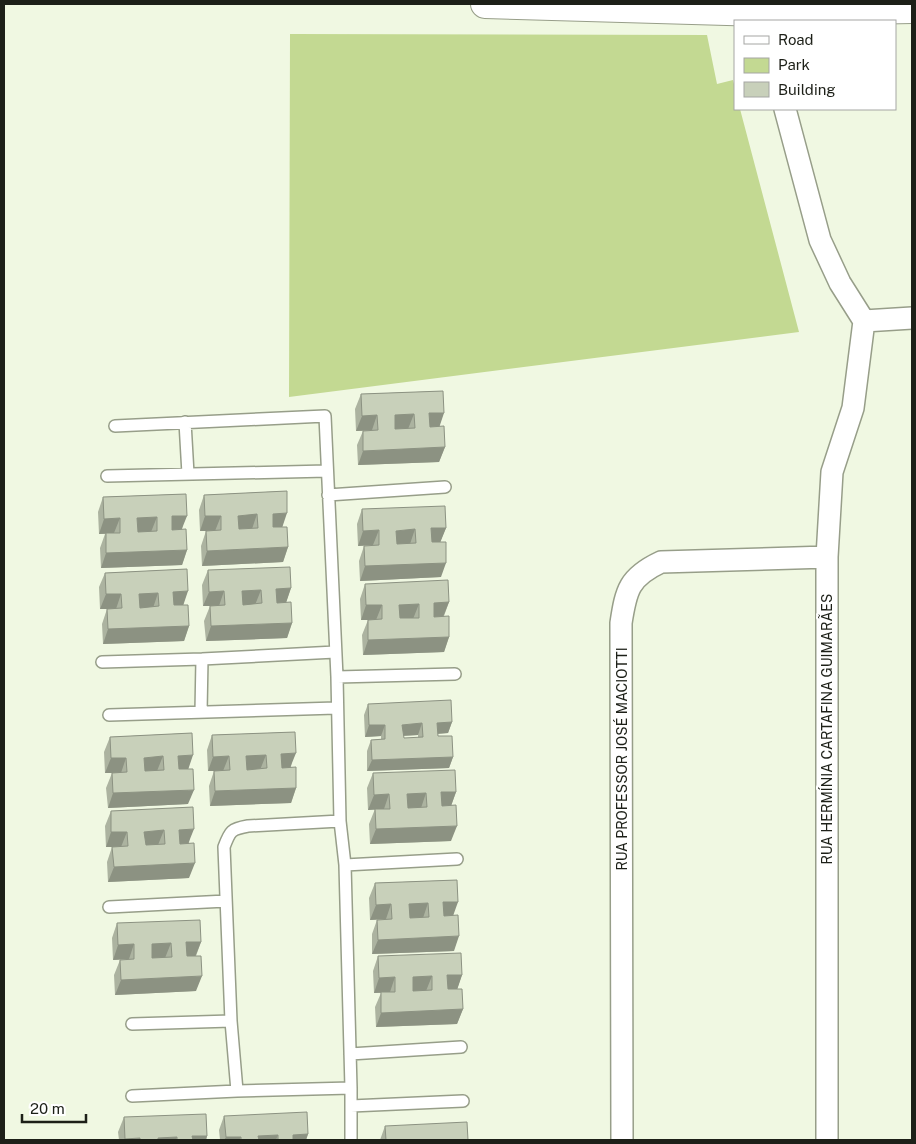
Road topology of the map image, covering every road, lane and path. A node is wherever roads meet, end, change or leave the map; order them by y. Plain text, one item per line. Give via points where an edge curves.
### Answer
1 (484, 4) edge
2 (905, 8) edge
3 (762, 12) edge
4 (785, 110) edge
5 (912, 318) edge
6 (864, 321) junction
7 (185, 422) junction
8 (115, 426) dead end
9 (327, 471) junction
10 (188, 474) junction
11 (107, 476) dead end
12 (445, 487) dead end
13 (328, 495) junction
14 (828, 557) junction
15 (335, 652) junction
16 (202, 659) junction
17 (102, 662) dead end
18 (455, 674) dead end
19 (336, 677) junction
20 (336, 708) junction
21 (201, 712) junction
22 (109, 715) dead end
23 (340, 821) junction
24 (457, 859) dead end
25 (345, 865) junction
26 (226, 901) junction
27 (108, 907) dead end
28 (231, 1021) junction
29 (132, 1024) dead end
30 (461, 1047) dead end
31 (350, 1054) junction
32 (352, 1088) junction
33 (237, 1091) junction
34 (132, 1096) dead end
35 (463, 1101) dead end
36 (351, 1106) junction
37 (350, 1140) edge
38 (622, 1140) edge
39 (827, 1140) edge

1 - 3 street
2 - 3 street
4 - 6 street via 820,240 840,283
5 - 6 street
6 - 14 street, RUA HERMÍNIA CARTAFINA GUIMARÃES via 853,408 832,472
7 - 8 lane
7 - 9 lane via 325,416
7 - 10 lane
9 - 10 lane
9 - 13 lane
10 - 11 lane
12 - 13 lane
13 - 15 lane
14 - 38 street, RUA PROFESSOR JOSÉ MACIOTTI via 661,562 637,576 624,602 621,623
14 - 39 street, RUA HERMÍNIA CARTAFINA GUIMARÃES
15 - 16 lane
15 - 19 lane
16 - 17 lane
16 - 21 lane
18 - 19 lane
19 - 20 lane
20 - 21 lane
20 - 23 lane
21 - 22 lane
23 - 25 lane
23 - 26 lane via 236,829 229,834 224,847
24 - 25 lane
25 - 31 lane
26 - 27 lane
26 - 28 lane
28 - 29 lane
28 - 33 lane
30 - 31 lane
31 - 32 lane
32 - 33 lane
32 - 36 lane
33 - 34 lane
35 - 36 lane
36 - 37 lane

